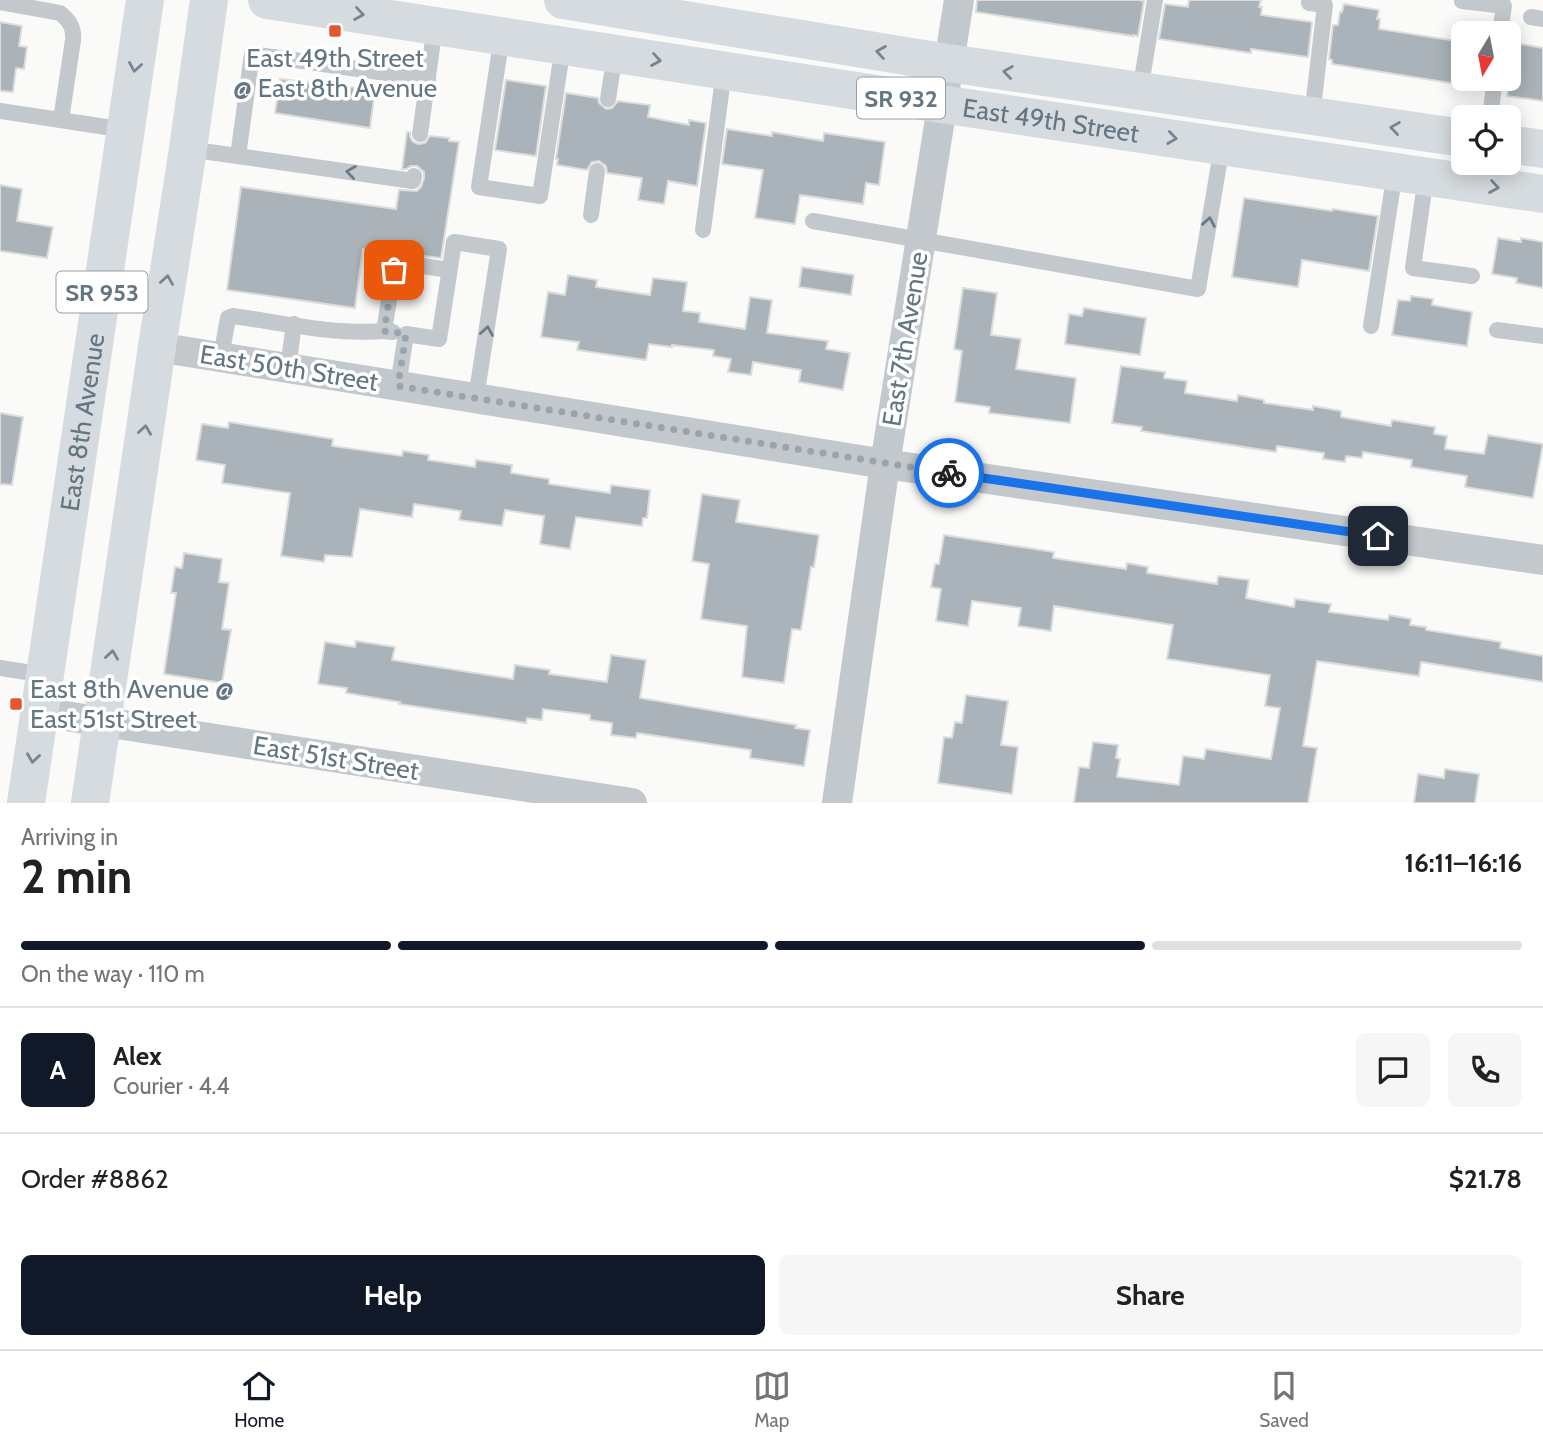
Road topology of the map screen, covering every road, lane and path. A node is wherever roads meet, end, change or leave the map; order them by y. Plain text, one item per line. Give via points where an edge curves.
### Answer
1 (145, 0) edge
2 (209, 0) edge
3 (267, 0) edge
4 (562, 0) edge
5 (959, 0) edge
6 (1155, 0) edge
7 (1310, 0) edge
8 (1462, 1) edge
9 (0, 2) edge
10 (636, 6) edge
11 (1502, 21) edge
12 (435, 26) junction
13 (502, 36) junction
14 (563, 46) junction
15 (615, 54) junction
16 (948, 64) junction
17 (724, 71) junction
18 (428, 79) junction
19 (1140, 91) junction
20 (608, 99) dead end
21 (941, 104) junction
22 (0, 111) edge
23 (1312, 116) junction
24 (61, 120) junction
25 (126, 130) junction
26 (420, 134) dead end
27 (1451, 136) edge
28 (1222, 146) junction
29 (1521, 146) edge
30 (188, 149) junction
31 (1543, 149) edge
32 (238, 156) junction
33 (597, 171) dead end
34 (1410, 174) junction
35 (414, 176) dead end
36 (1543, 194) edge
37 (591, 215) dead end
38 (813, 221) dead end
39 (703, 230) dead end
40 (921, 239) junction
41 (449, 270) junction
42 (1472, 276) dead end
43 (294, 324) junction
44 (1371, 326) dead end
45 (1497, 330) dead end
46 (384, 331) junction
47 (406, 334) junction
48 (1543, 336) edge
49 (157, 347) junction
50 (221, 357) junction
51 (288, 368) junction
52 (398, 386) junction
53 (477, 398) junction
54 (885, 464) junction
55 (1543, 560) edge
56 (0, 668) edge
57 (45, 675) junction
58 (39, 712) junction
59 (102, 722) junction
60 (26, 803) edge
61 (90, 803) edge
62 (632, 803) edge
63 (837, 803) edge

1 -> 25 main road, East 8th Avenue / SR 953
2 - 30 main road, SR 953
3 -> 12 main road, East 49th Street / SR 932
4 - 10 main road, East 49th Street / SR 932
5 - 16 street, East 7th Avenue
6 - 19 lane
7 - 23 lane via 1325,5
8 - 11 lane via 1504,6
9 - 24 lane via 60,13 71,24 73,40
16 -> 10 main road, East 49th Street / SR 932
12 - 13 main road, East 49th Street / SR 932
12 - 18 lane
13 - 14 main road, East 49th Street / SR 932
13 - 14 lane via 479,187 491,189 540,196
14 - 15 main road, East 49th Street / SR 932
15 -> 17 main road, East 49th Street / SR 932
15 - 20 lane
19 -> 16 main road, East 49th Street / SR 932
16 - 21 street, East 7th Avenue
17 - 21 main road, East 49th Street / SR 932
17 - 39 lane
18 - 26 lane
18 - 32 lane via 252,54
19 - 23 main road, East 49th Street / SR 932
21 -> 28 main road, East 49th Street / SR 932
21 - 40 street, East 7th Avenue
22 - 24 lane
27 -> 23 main road, East 49th Street / SR 932
24 - 25 lane
25 - 57 main road, East 8th Avenue / SR 953
28 - 34 main road, East 49th Street / SR 932
40 -> 28 lane via 1198,289
29 - 31 main road
30 - 32 lane
49 -> 30 main road, SR 953
35 -> 32 lane via 413,181
33 - 37 lane
34 -> 36 main road, East 49th Street / SR 932
34 - 42 lane via 1413,268
34 - 44 lane
38 - 40 lane
40 - 54 street, East 7th Avenue
41 - 46 lane via 397,265
41 - 47 lane via 439,339
53 -> 41 lane via 499,249 454,242
43 - 46 lane
43 - 50 lane via 228,318
43 - 51 lane
45 - 48 lane
46 - 47 lane
47 - 52 lane
49 - 50 street, East 50th Street
59 -> 49 main road, SR 953
50 - 51 street, East 50th Street
51 - 52 street, East 50th Street
52 - 53 street, East 50th Street
53 - 54 street, East 50th Street
54 - 55 street, East 50th Street
54 - 63 street, East 7th Avenue
56 - 57 lane
57 - 58 main road, East 8th Avenue / SR 953
58 - 59 street, East 51st Street
58 -> 60 main road, East 8th Avenue / SR 953
59 - 61 main road, SR 953
59 - 62 street, East 51st Street

